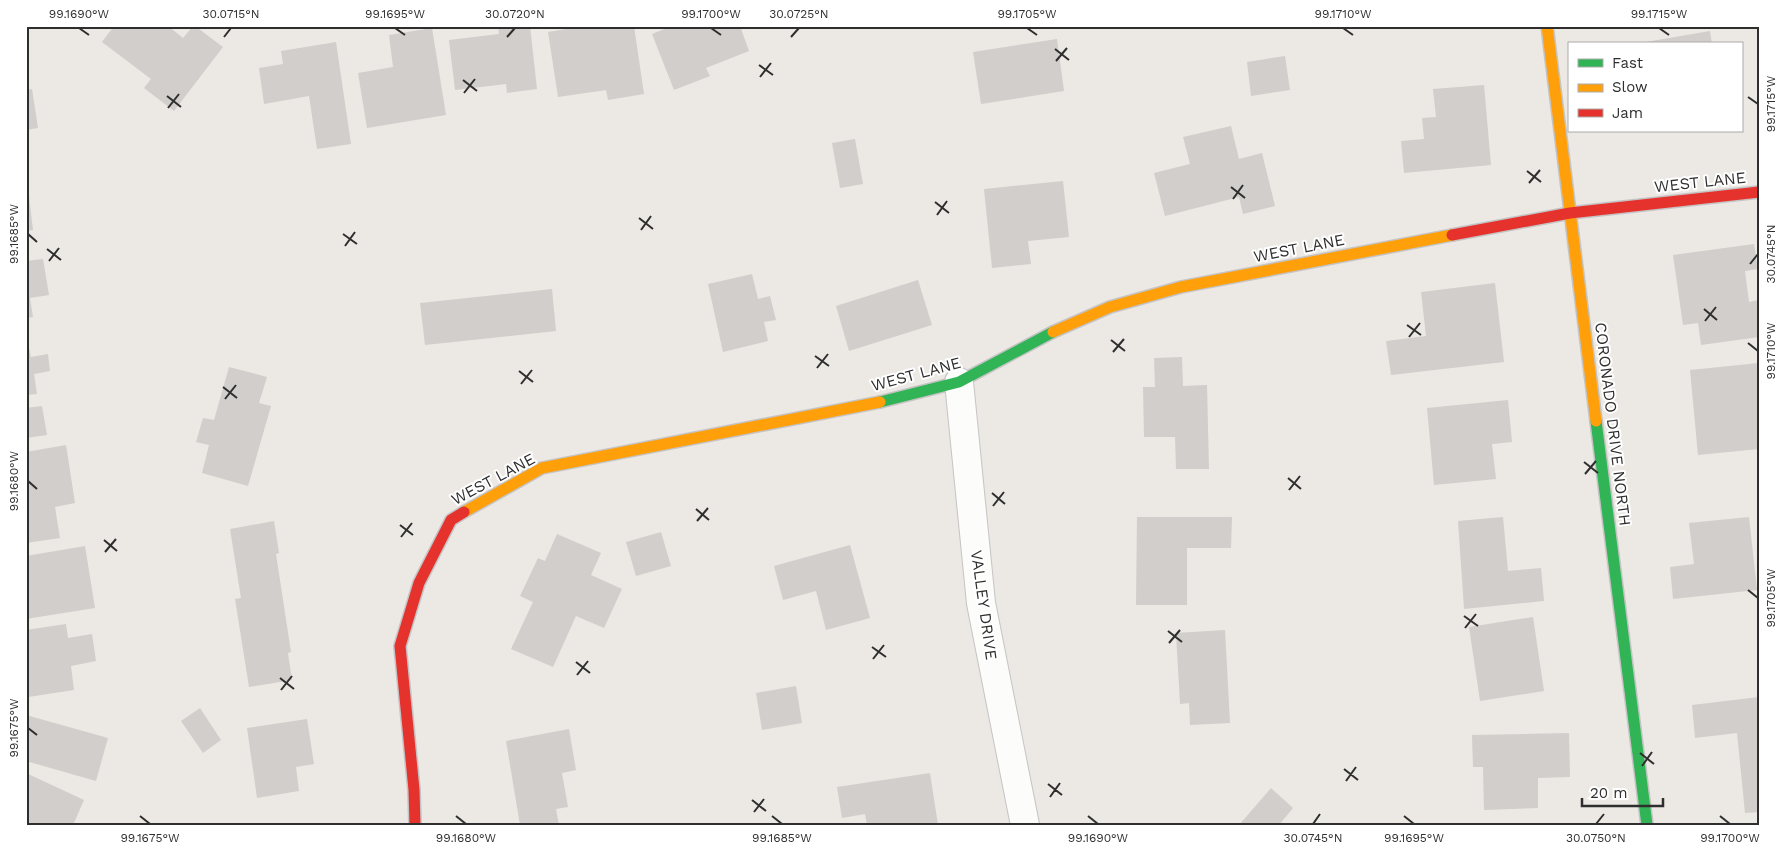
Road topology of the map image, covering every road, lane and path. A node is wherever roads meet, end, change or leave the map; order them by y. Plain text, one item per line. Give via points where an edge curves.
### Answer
1 (1547, 26) edge
2 (1759, 192) edge
3 (1570, 213) junction
4 (960, 382) junction
5 (415, 825) edge
6 (1025, 825) edge
7 (1647, 825) edge

1 - 3 street, CORONADO DRIVE NORTH
2 - 3 street, WEST LANE
3 - 4 street, WEST LANE via 1181,288 1110,307 1048,334
3 - 7 street, CORONADO DRIVE NORTH
4 - 5 street, WEST LANE via 910,396 542,468 451,520 419,583 400,646
4 - 6 street, VALLEY DRIVE via 980,603

